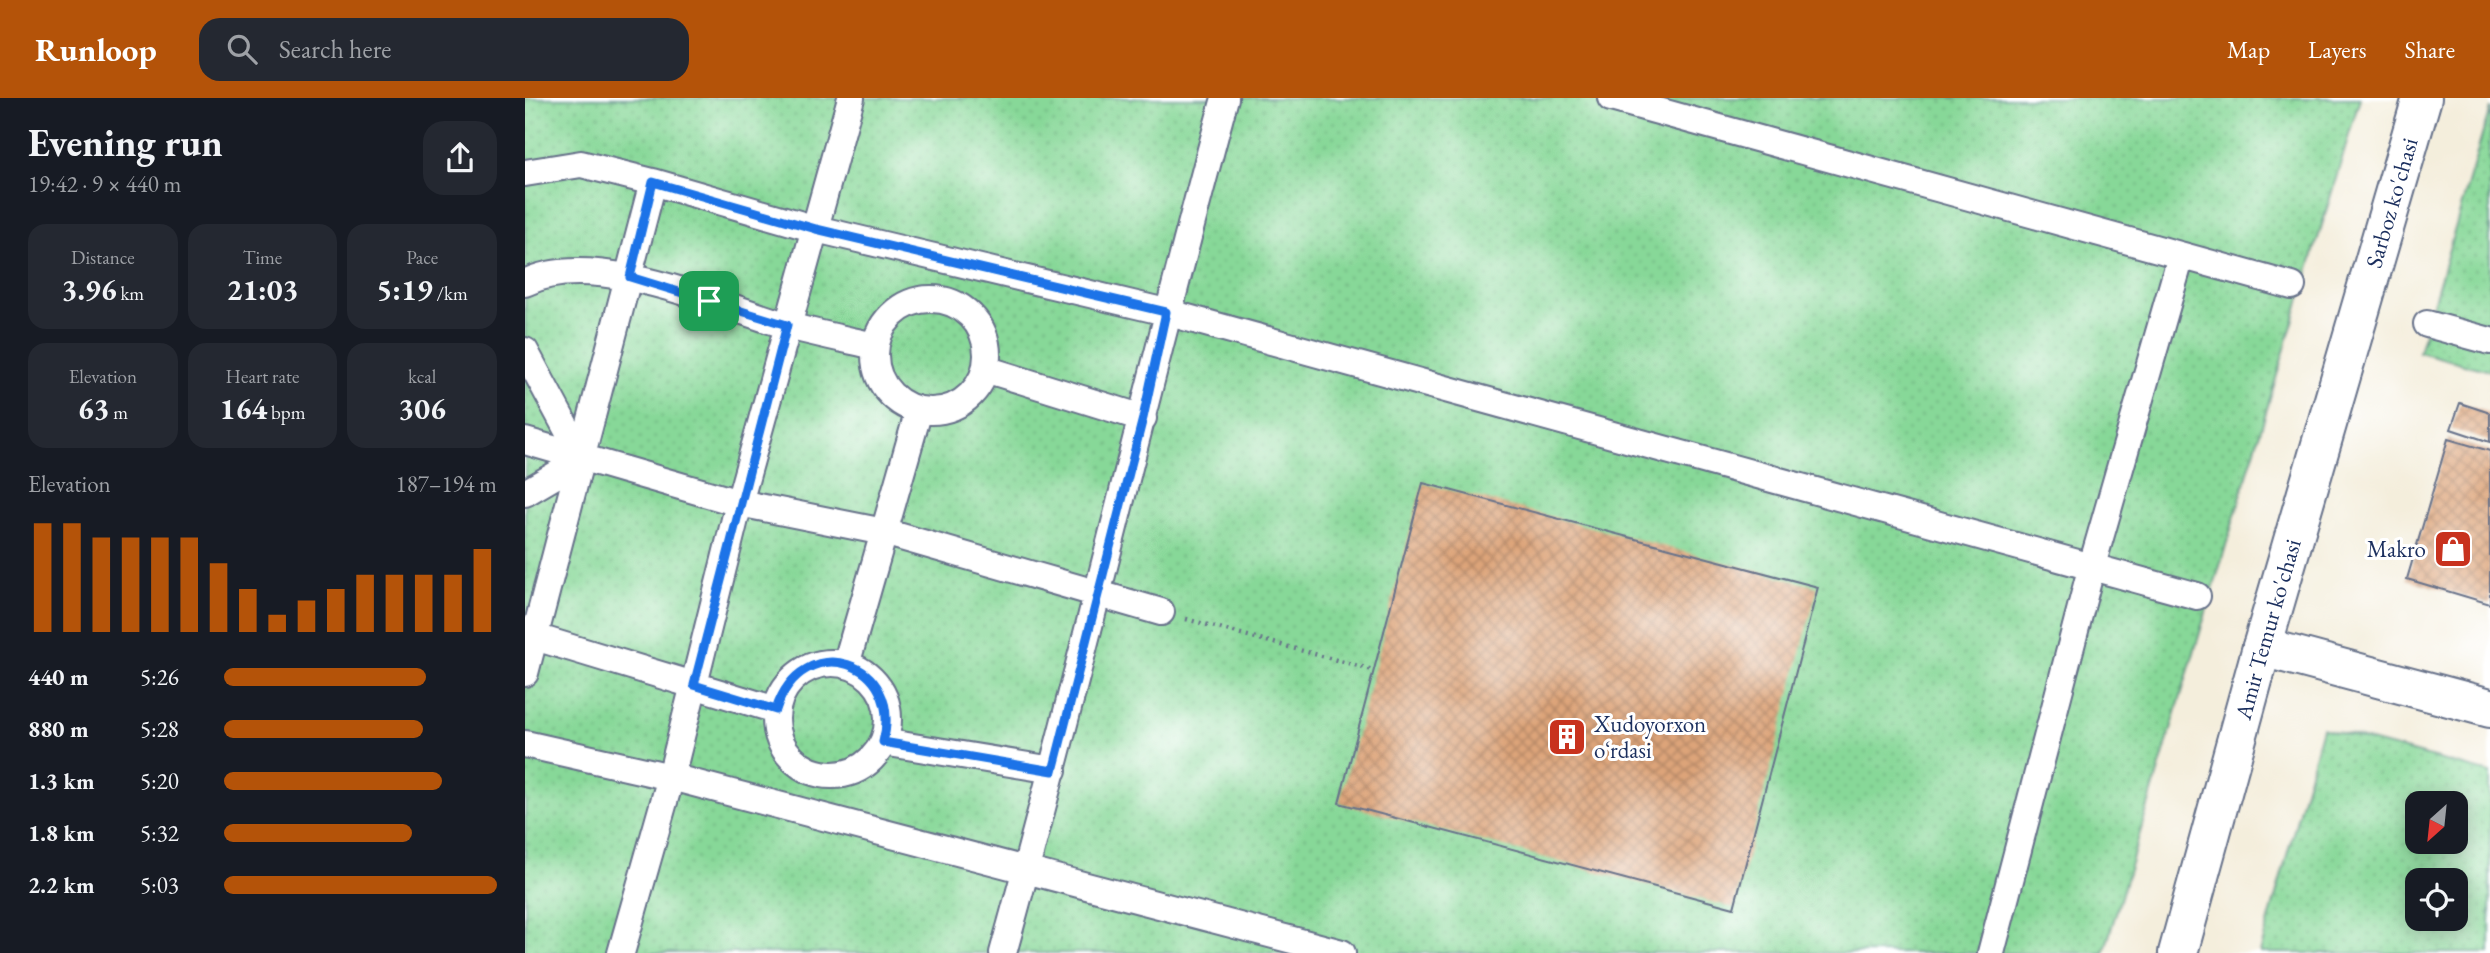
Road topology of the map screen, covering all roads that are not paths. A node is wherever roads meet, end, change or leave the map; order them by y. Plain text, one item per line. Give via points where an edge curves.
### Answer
1 (851, 98) edge
2 (1225, 98) edge
3 (1611, 98) edge
4 (2422, 98) edge
5 (525, 173) edge
6 (653, 182) junction
7 (816, 229) junction
8 (2181, 256) junction
9 (630, 277) junction
10 (525, 283) edge
11 (2292, 286) dead end
12 (2361, 305) joint
13 (1166, 312) junction
14 (2427, 324) dead end
15 (787, 325) junction
16 (2490, 341) edge
17 (876, 346) junction
18 (525, 351) edge
19 (985, 369) junction
20 (919, 410) junction
21 (1143, 418) junction
22 (525, 441) edge
23 (583, 459) junction
24 (525, 493) edge
25 (739, 503) junction
26 (884, 532) junction
27 (2091, 569) junction
28 (1099, 595) junction
29 (2197, 596) dead end
30 (1161, 612) road end
31 (530, 634) edge
32 (2262, 647) junction
33 (846, 665) junction
34 (525, 673) edge
35 (694, 685) junction
36 (2490, 708) edge
37 (776, 710) junction
38 (883, 742) junction
39 (525, 744) edge
40 (1053, 771) junction
41 (671, 777) junction
42 (1025, 872) junction
43 (621, 953) edge
44 (1003, 953) edge
45 (1342, 953) edge
46 (1991, 953) edge
47 (2178, 953) edge

1 - 7 street
2 - 13 street
3 - 8 street
4 - 12 main road, Sarboz ko'chasi
5 - 6 street via 581,164
6 - 7 street
6 - 9 street
7 - 13 street
7 - 15 street
8 - 11 street
8 - 27 street
9 - 10 street via 578,271 543,274
9 - 15 street
9 - 23 street
12 - 32 main road, Amir Temur ko'chasi
13 - 21 street
13 - 27 street
14 - 16 street
15 - 17 street
15 - 25 street
17 - 19 street via 883,325 894,312 926,298 946,300 964,308 977,322 986,339
17 - 20 street via 879,377 888,392
18 - 23 street
19 - 20 street via 972,394 957,405
19 - 21 street
20 - 26 street
21 - 28 street
22 - 23 street
23 - 24 street
23 - 25 street
23 - 31 street
25 - 26 street
25 - 35 street
26 - 28 street
26 - 33 street
27 - 29 street
27 - 46 street
28 - 30 street
28 - 40 street
31 - 34 street
31 - 35 street
32 - 36 main road
32 - 47 main road, Amir Temur ko'chasi
33 - 37 street via 827,663 794,676
33 - 38 street via 864,672 878,686 888,723
35 - 37 street
35 - 41 street
37 - 38 street via 775,724 784,749 803,768 819,775 857,770 873,758
38 - 40 street
39 - 41 street
40 - 42 street
41 - 42 street
41 - 43 street
42 - 44 street
42 - 45 street

